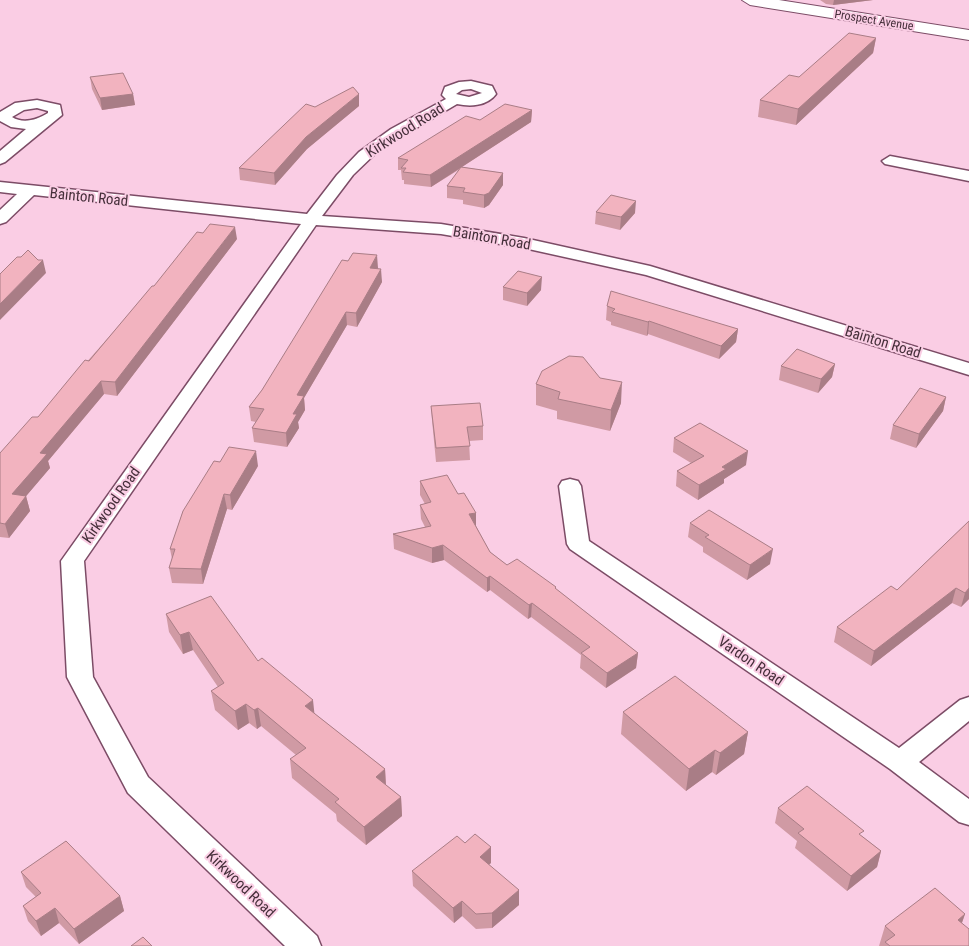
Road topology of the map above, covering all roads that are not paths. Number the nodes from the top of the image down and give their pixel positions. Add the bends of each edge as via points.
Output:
1 (750, 0) edge
2 (969, 35) edge
3 (456, 99) dead end
4 (44, 121) dead end
5 (0, 159) edge
6 (890, 161) dead end
7 (969, 176) edge
8 (0, 187) edge
9 (29, 191) junction
10 (0, 219) edge
11 (313, 220) junction
12 (969, 369) edge
13 (570, 486) dead end
14 (969, 707) edge
15 (900, 762) junction
16 (969, 814) edge
17 (306, 946) edge

1 - 2 main road, Prospect Avenue
3 - 11 street, Kirkwood Road via 364,154
4 - 5 street
6 - 7 street
8 - 9 street, Bainton Road
9 - 10 street
9 - 11 street, Bainton Road
11 - 12 street, Bainton Road via 441,230 524,243 650,271
11 - 17 street, Kirkwood Road via 72,560 80,677 138,786
13 - 15 street, Vardon Road via 578,544
14 - 15 street
15 - 16 street, Vardon Road

